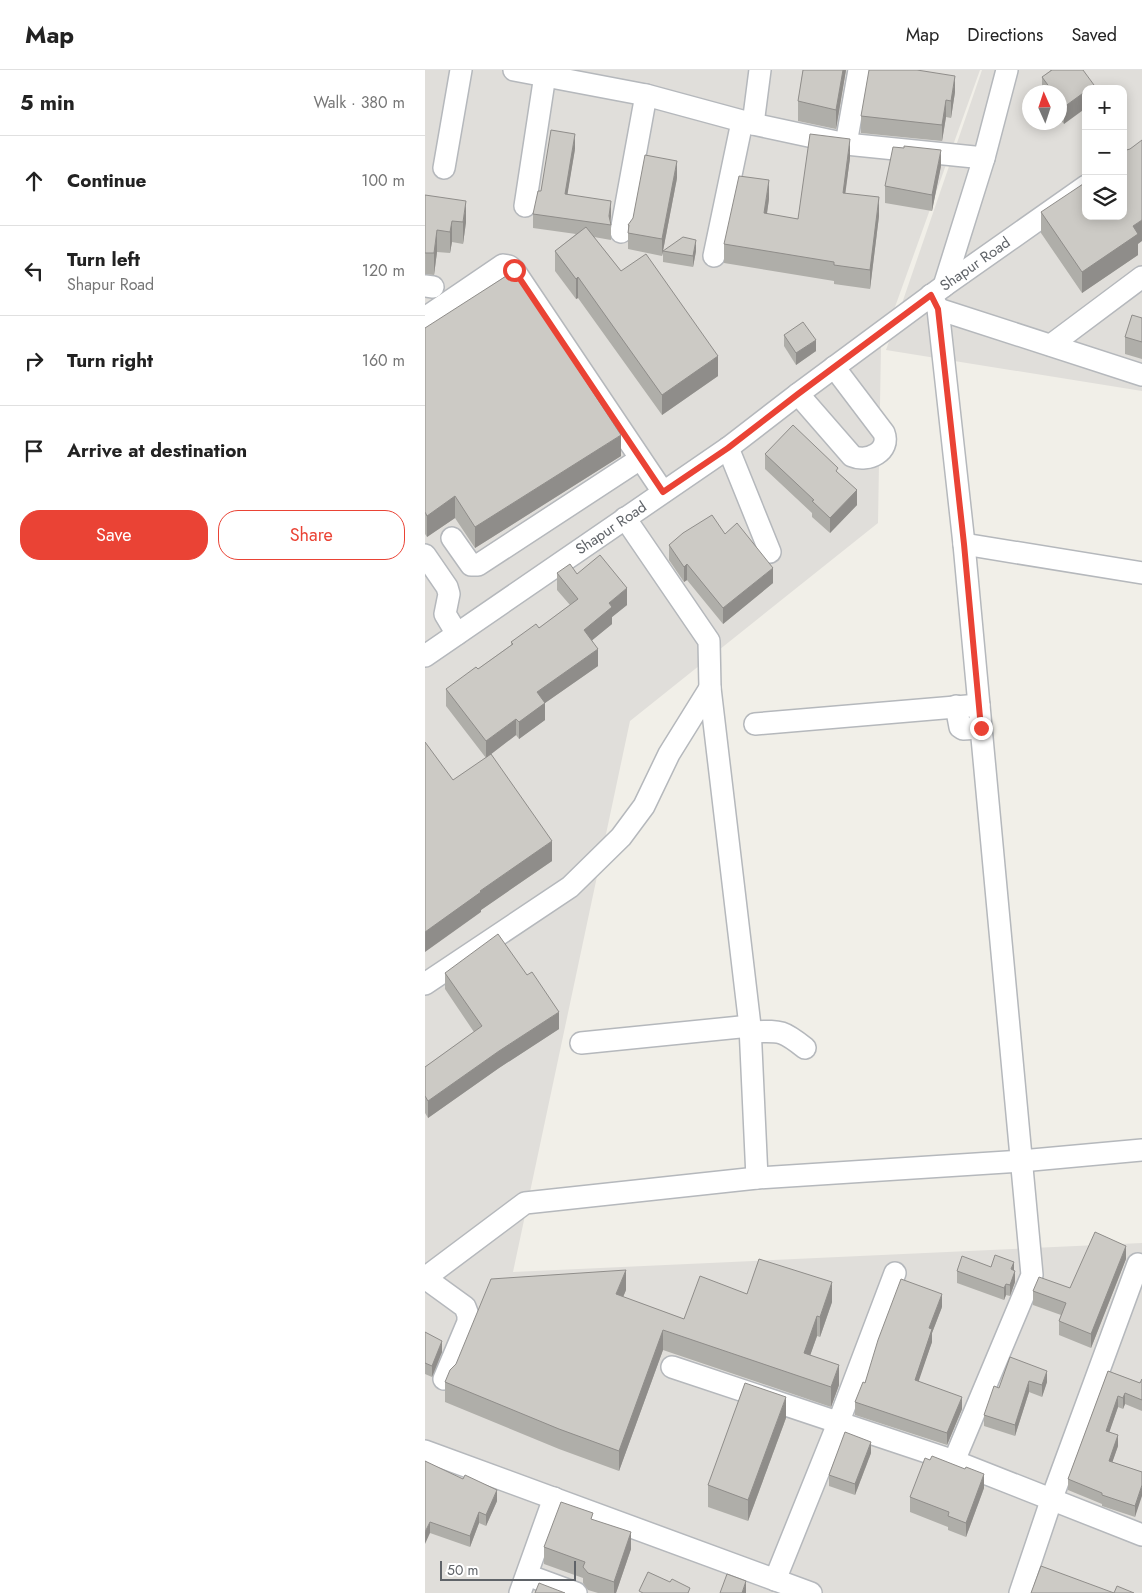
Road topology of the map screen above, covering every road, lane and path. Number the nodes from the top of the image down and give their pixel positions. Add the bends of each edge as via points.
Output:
1 (461, 70) edge
2 (515, 70) edge
3 (760, 70) edge
4 (859, 70) edge
5 (1007, 70) edge
6 (545, 75) junction
7 (571, 75) edge
8 (646, 95) junction
9 (747, 123) junction
10 (846, 144) junction
11 (984, 158) junction
12 (444, 168) dead end
13 (1082, 189) edge
14 (525, 206) dead end
15 (621, 232) dead end
16 (714, 256) dead end
17 (1142, 277) edge
18 (938, 297) junction
19 (425, 318) edge
20 (1051, 345) junction
21 (834, 367) junction
22 (1142, 375) edge
23 (798, 394) junction
24 (728, 448) junction
25 (640, 459) junction
26 (663, 492) junction
27 (625, 518) junction
28 (452, 538) dead end
29 (964, 544) junction
30 (770, 552) dead end
31 (425, 555) edge
32 (1142, 573) edge
33 (457, 634) junction
34 (425, 656) edge
35 (710, 688) junction
36 (979, 705) junction
37 (956, 706) junction
38 (755, 724) dead end
39 (981, 728) junction
40 (425, 984) edge
41 (750, 1029) junction
42 (581, 1043) dead end
43 (805, 1048) dead end
44 (1142, 1150) edge
45 (1021, 1161) junction
46 (757, 1178) junction
47 (1138, 1264) dead end
48 (895, 1273) dead end
49 (425, 1278) edge
50 (672, 1368) dead end
51 (444, 1379) edge
52 (839, 1421) junction
53 (425, 1451) edge
54 (954, 1461) junction
55 (555, 1498) junction
56 (1052, 1498) junction
57 (1142, 1535) edge
58 (775, 1580) junction
59 (523, 1584) edge
60 (577, 1593) edge
61 (811, 1593) edge
62 (1020, 1593) edge

1 - 12 street
2 - 6 street
3 - 9 street
4 - 10 street
5 - 11 street
6 - 7 street
6 - 14 street
7 - 8 street
8 - 9 street
8 - 15 street
9 - 10 street
9 - 16 street
10 - 11 street
11 - 18 street
13 - 18 street, Shapur Road
17 - 20 street
18 - 20 street
18 - 21 street, Shapur Road
18 - 29 street
19 - 25 street via 503,265 509,266
20 - 22 street
21 - 23 street, Shapur Road
21 - 23 street via 887,440 885,446 870,458 859,460 852,456
23 - 24 street, Shapur Road
24 - 26 street, Shapur Road
24 - 30 street
25 - 26 street
25 - 28 street via 478,565 471,565
26 - 27 street, Shapur Road
27 - 33 street, Shapur Road
27 - 35 street via 709,641
29 - 32 street
29 - 36 street
31 - 33 street via 447,588 445,614
33 - 34 street, Shapur Road
35 - 40 street via 669,754 645,806 621,837 569,887
35 - 41 street
36 - 37 street
36 - 39 street
37 - 38 street
37 - 39 street via 960,728
39 - 45 street
41 - 42 street
41 - 43 street via 777,1031
41 - 46 street
44 - 45 street
45 - 46 street
45 - 54 street via 1032,1275
46 - 49 street via 525,1203
47 - 56 street
48 - 52 street
49 - 51 street via 465,1307 468,1315
50 - 52 street
52 - 54 street
52 - 58 street
53 - 55 street
54 - 56 street
55 - 58 street
55 - 59 street
56 - 57 street
56 - 62 street
58 - 61 street
59 - 60 street

